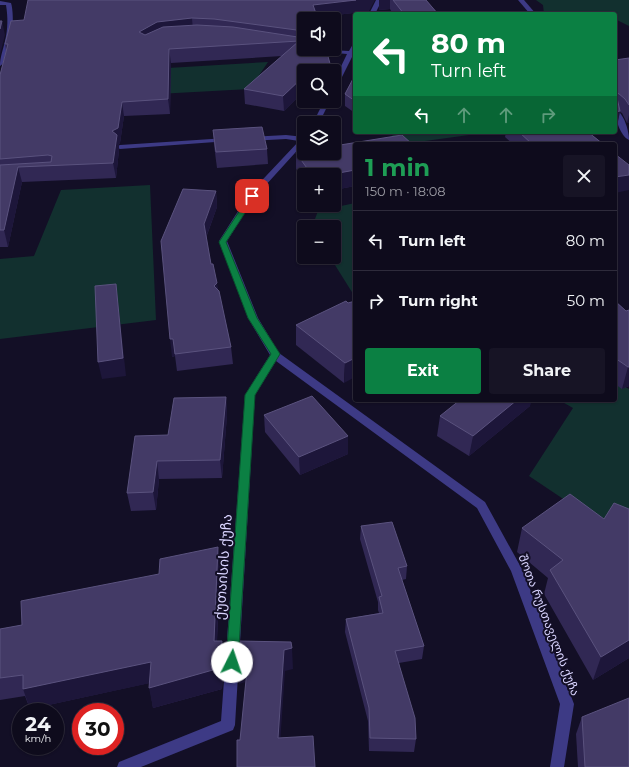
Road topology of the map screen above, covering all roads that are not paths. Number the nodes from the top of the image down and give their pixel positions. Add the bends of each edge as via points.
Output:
1 (379, 0) edge
2 (521, 0) edge
3 (0, 3) edge
4 (373, 12) edge
5 (531, 12) edge
6 (353, 49) edge
7 (341, 52) edge
8 (351, 53) junction
9 (0, 64) edge
10 (341, 73) edge
11 (617, 116) edge
12 (297, 138) edge
13 (629, 138) edge
14 (247, 139) edge
15 (239, 140) edge
16 (120, 147) dead end
17 (297, 147) edge
18 (275, 354) junction
19 (124, 767) edge
20 (557, 767) edge

1 - 4 street
2 - 5 street
3 - 9 street via 9,4 11,21 6,52
6 - 8 street
7 - 8 street
8 - 10 street
11 - 13 street
12 - 14 street
15 - 16 street
17 - 18 street, შოთა რუსთაველის ქუჩა via 252,196 222,242 253,318
18 - 19 street, ქუთაისის ქუჩა via 250,395 228,724
18 - 20 street, შოთა რუსთაველის ქუჩა via 481,505 517,571 567,704

